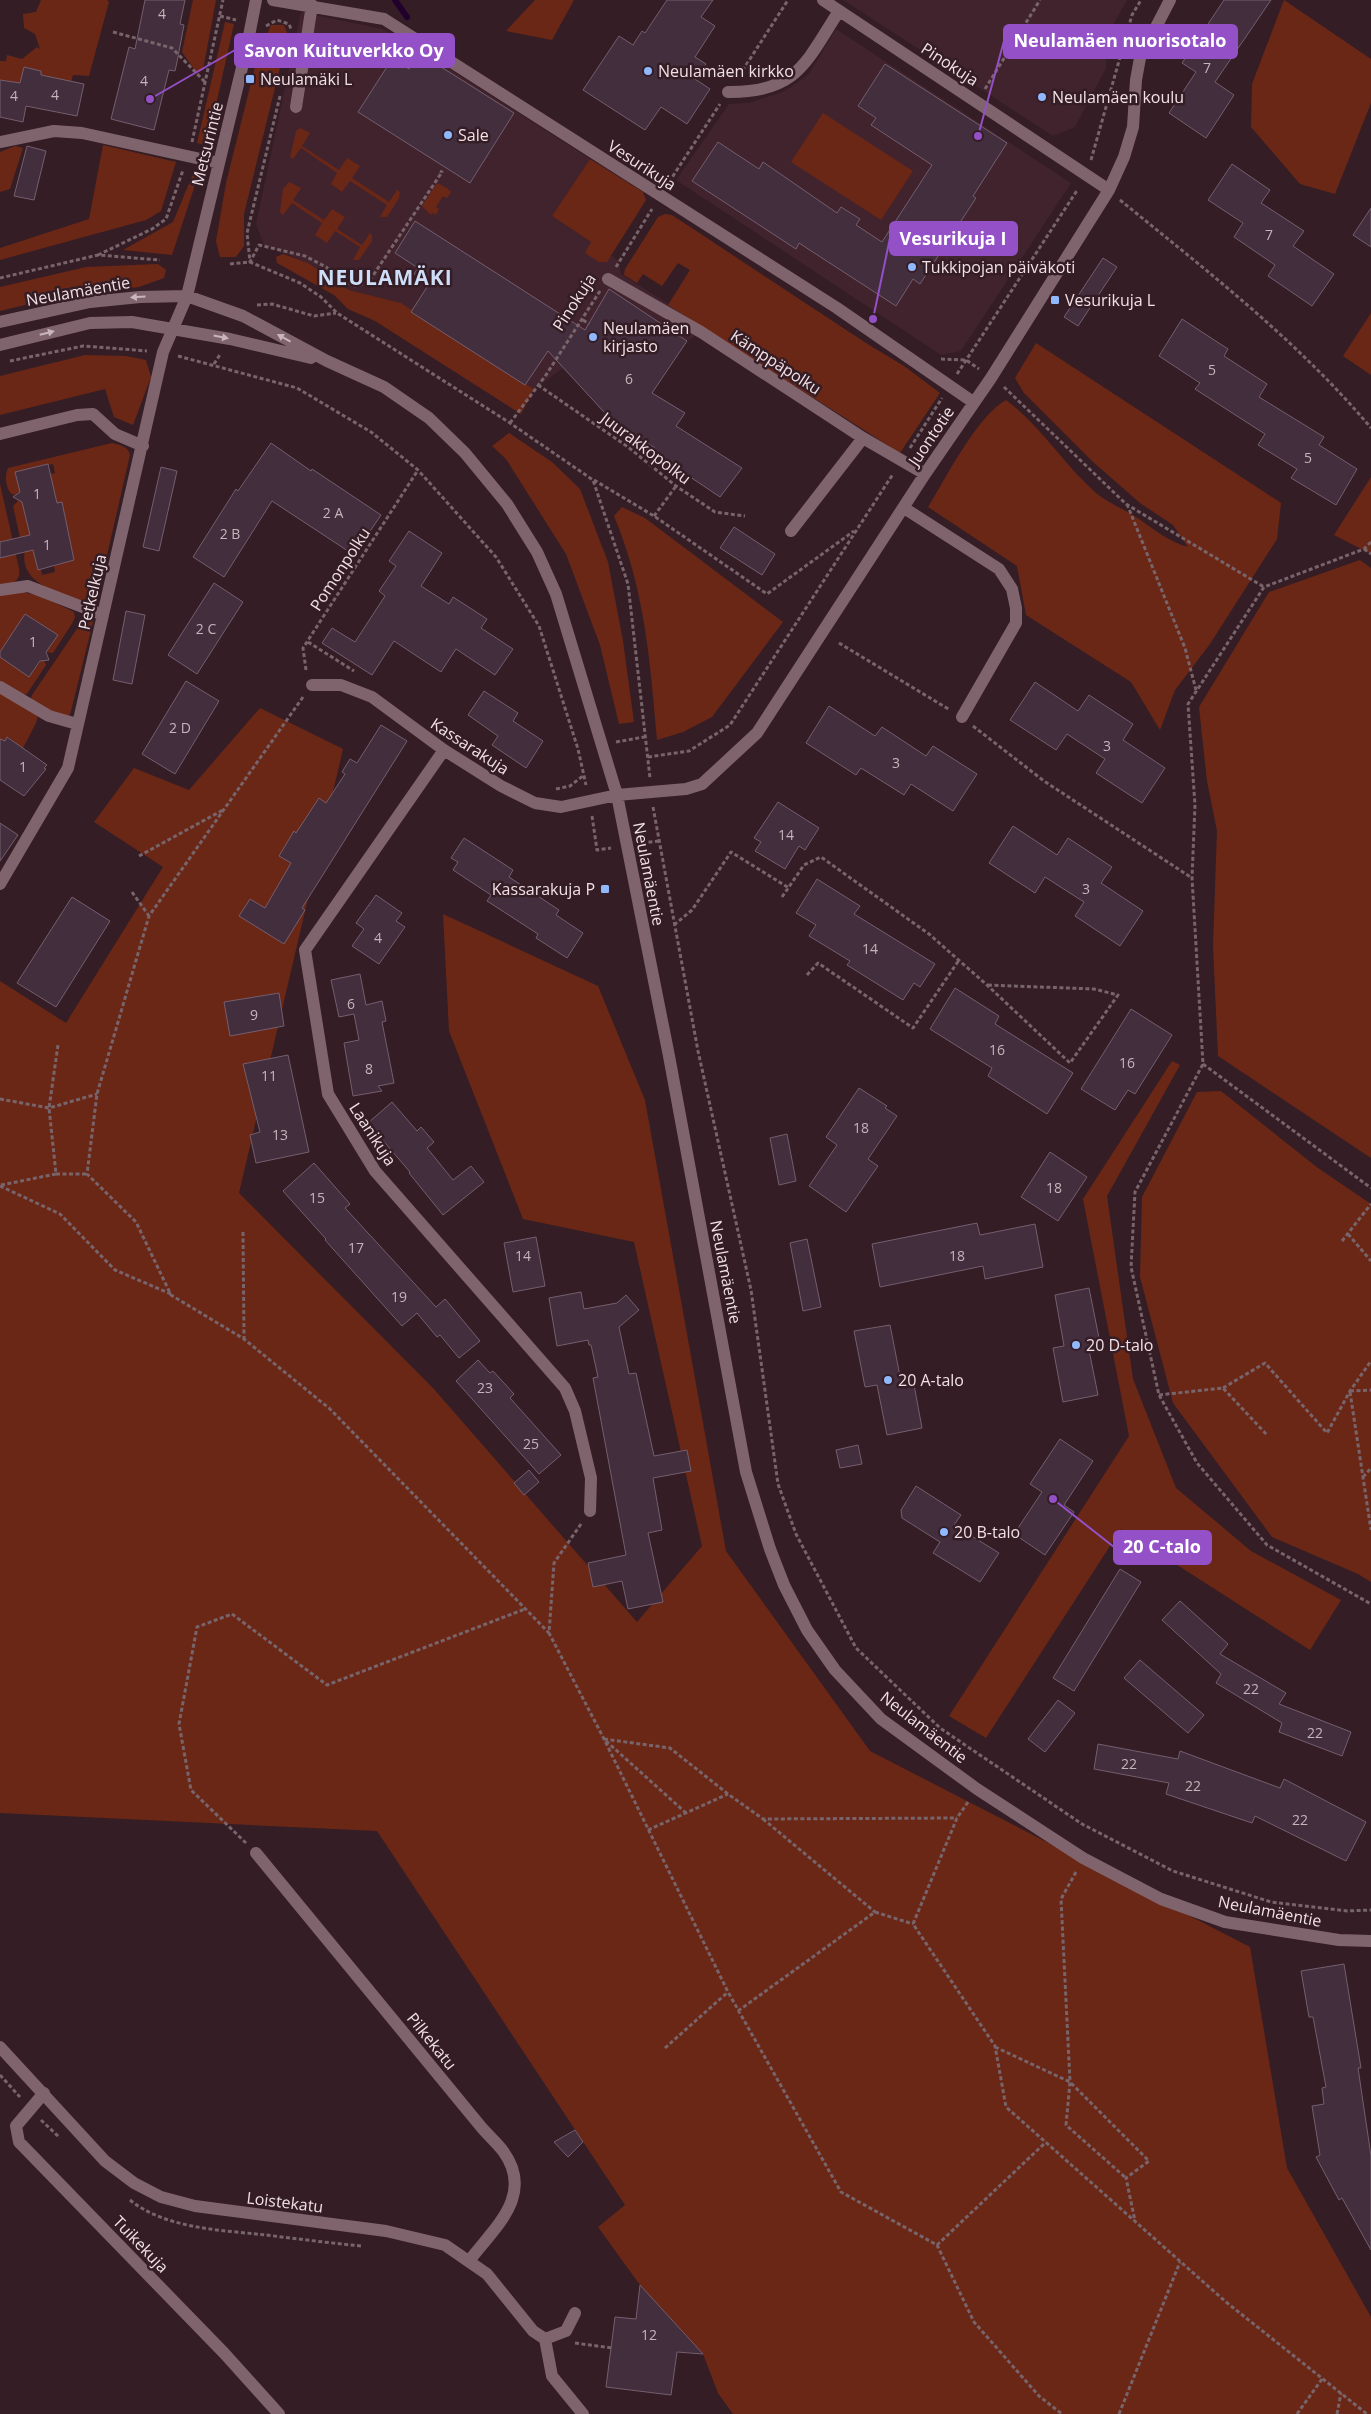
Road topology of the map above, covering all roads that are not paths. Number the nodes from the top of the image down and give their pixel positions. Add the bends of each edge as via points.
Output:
1 (256, 0) edge
2 (274, 0) edge
3 (823, 0) edge
4 (1170, 0) edge
5 (312, 5) junction
6 (839, 11) junction
7 (728, 92) dead end
8 (296, 107) dead end
9 (0, 142) edge
10 (219, 163) junction
11 (1109, 190) junction
12 (608, 279) road end
13 (187, 296) junction
14 (0, 322) edge
15 (173, 328) junction
16 (0, 344) edge
17 (326, 361) junction
18 (973, 402) junction
19 (0, 434) edge
20 (863, 438) junction
21 (143, 446) junction
22 (925, 474) junction
23 (904, 508) junction
24 (791, 531) dead end
25 (0, 590) edge
26 (103, 615) junction
27 (312, 685) road end
28 (0, 688) edge
29 (962, 717) road end
30 (76, 724) junction
31 (444, 750) junction
32 (618, 795) junction
33 (0, 884) edge
34 (590, 1511) road end
35 (256, 1852) road end
36 (1371, 1942) edge
37 (0, 2047) edge
38 (44, 2093) junction
39 (469, 2261) junction
40 (575, 2313) dead end
41 (545, 2339) junction
42 (279, 2414) edge
43 (583, 2414) edge

1 - 10 street, Metsurintie
2 - 5 street, Vesurikuja
3 - 6 street, Pinokuja
4 - 11 street, Juontotie via 1140,58 1133,127
5 - 8 street
5 - 18 street, Vesurikuja via 384,19 837,308
6 - 7 street via 803,67 788,80 747,92
6 - 11 street, Pinokuja
9 - 10 street via 54,131 82,133
10 - 13 street, Metsurintie
11 - 18 street, Juontotie
12 - 20 street, Kämppäpolku via 701,332
13 -> 14 street, Neulamäentie via 90,302
13 - 15 street, Petkelkuja
17 -> 13 street, Neulamäentie via 243,316
16 -> 15 street, Neulamäentie via 90,323 132,322
15 -> 17 street, Neulamäentie
15 - 21 street, Petkelkuja via 163,352
17 - 32 street, Neulamäentie via 384,387 429,418 465,453 508,504 537,552 556,594
18 - 22 street, Juontotie
19 - 21 street via 93,414 115,434
20 - 22 street, Kämppäpolku
20 - 24 street
21 - 26 street, Petkelkuja
22 - 23 street, Juontotie
23 - 29 street via 999,569 1012,589 1016,623
23 - 32 street, Juontotie via 757,733 702,784 669,792
25 - 26 street via 28,586
26 - 30 street, Petkelkuja
27 - 31 street, Kassarakuja via 342,685 372,697
28 - 30 street via 49,716
30 - 33 street, Petkelkuja via 68,768
31 - 32 street, Kassarakuja via 535,803 561,807
31 - 34 street, Laanikuja via 305,950 328,1094 376,1171 566,1388 575,1411 591,1478
32 - 36 street, Neulamäentie via 746,1472 770,1549 807,1630 835,1670 881,1719 978,1789 1083,1858 1161,1899 1225,1922
35 - 39 street, Pilkekatu via 504,2152 515,2175 516,2192 508,2209
37 - 38 street, Loistekatu
38 - 39 street, Loistekatu via 105,2161 134,2183 161,2197 195,2206 386,2231 446,2245
38 - 42 street, Tuikekuja via 16,2126 19,2142
39 - 41 street, Loistekatu via 487,2274 533,2331
40 - 41 street via 566,2331
41 - 43 street via 552,2376

